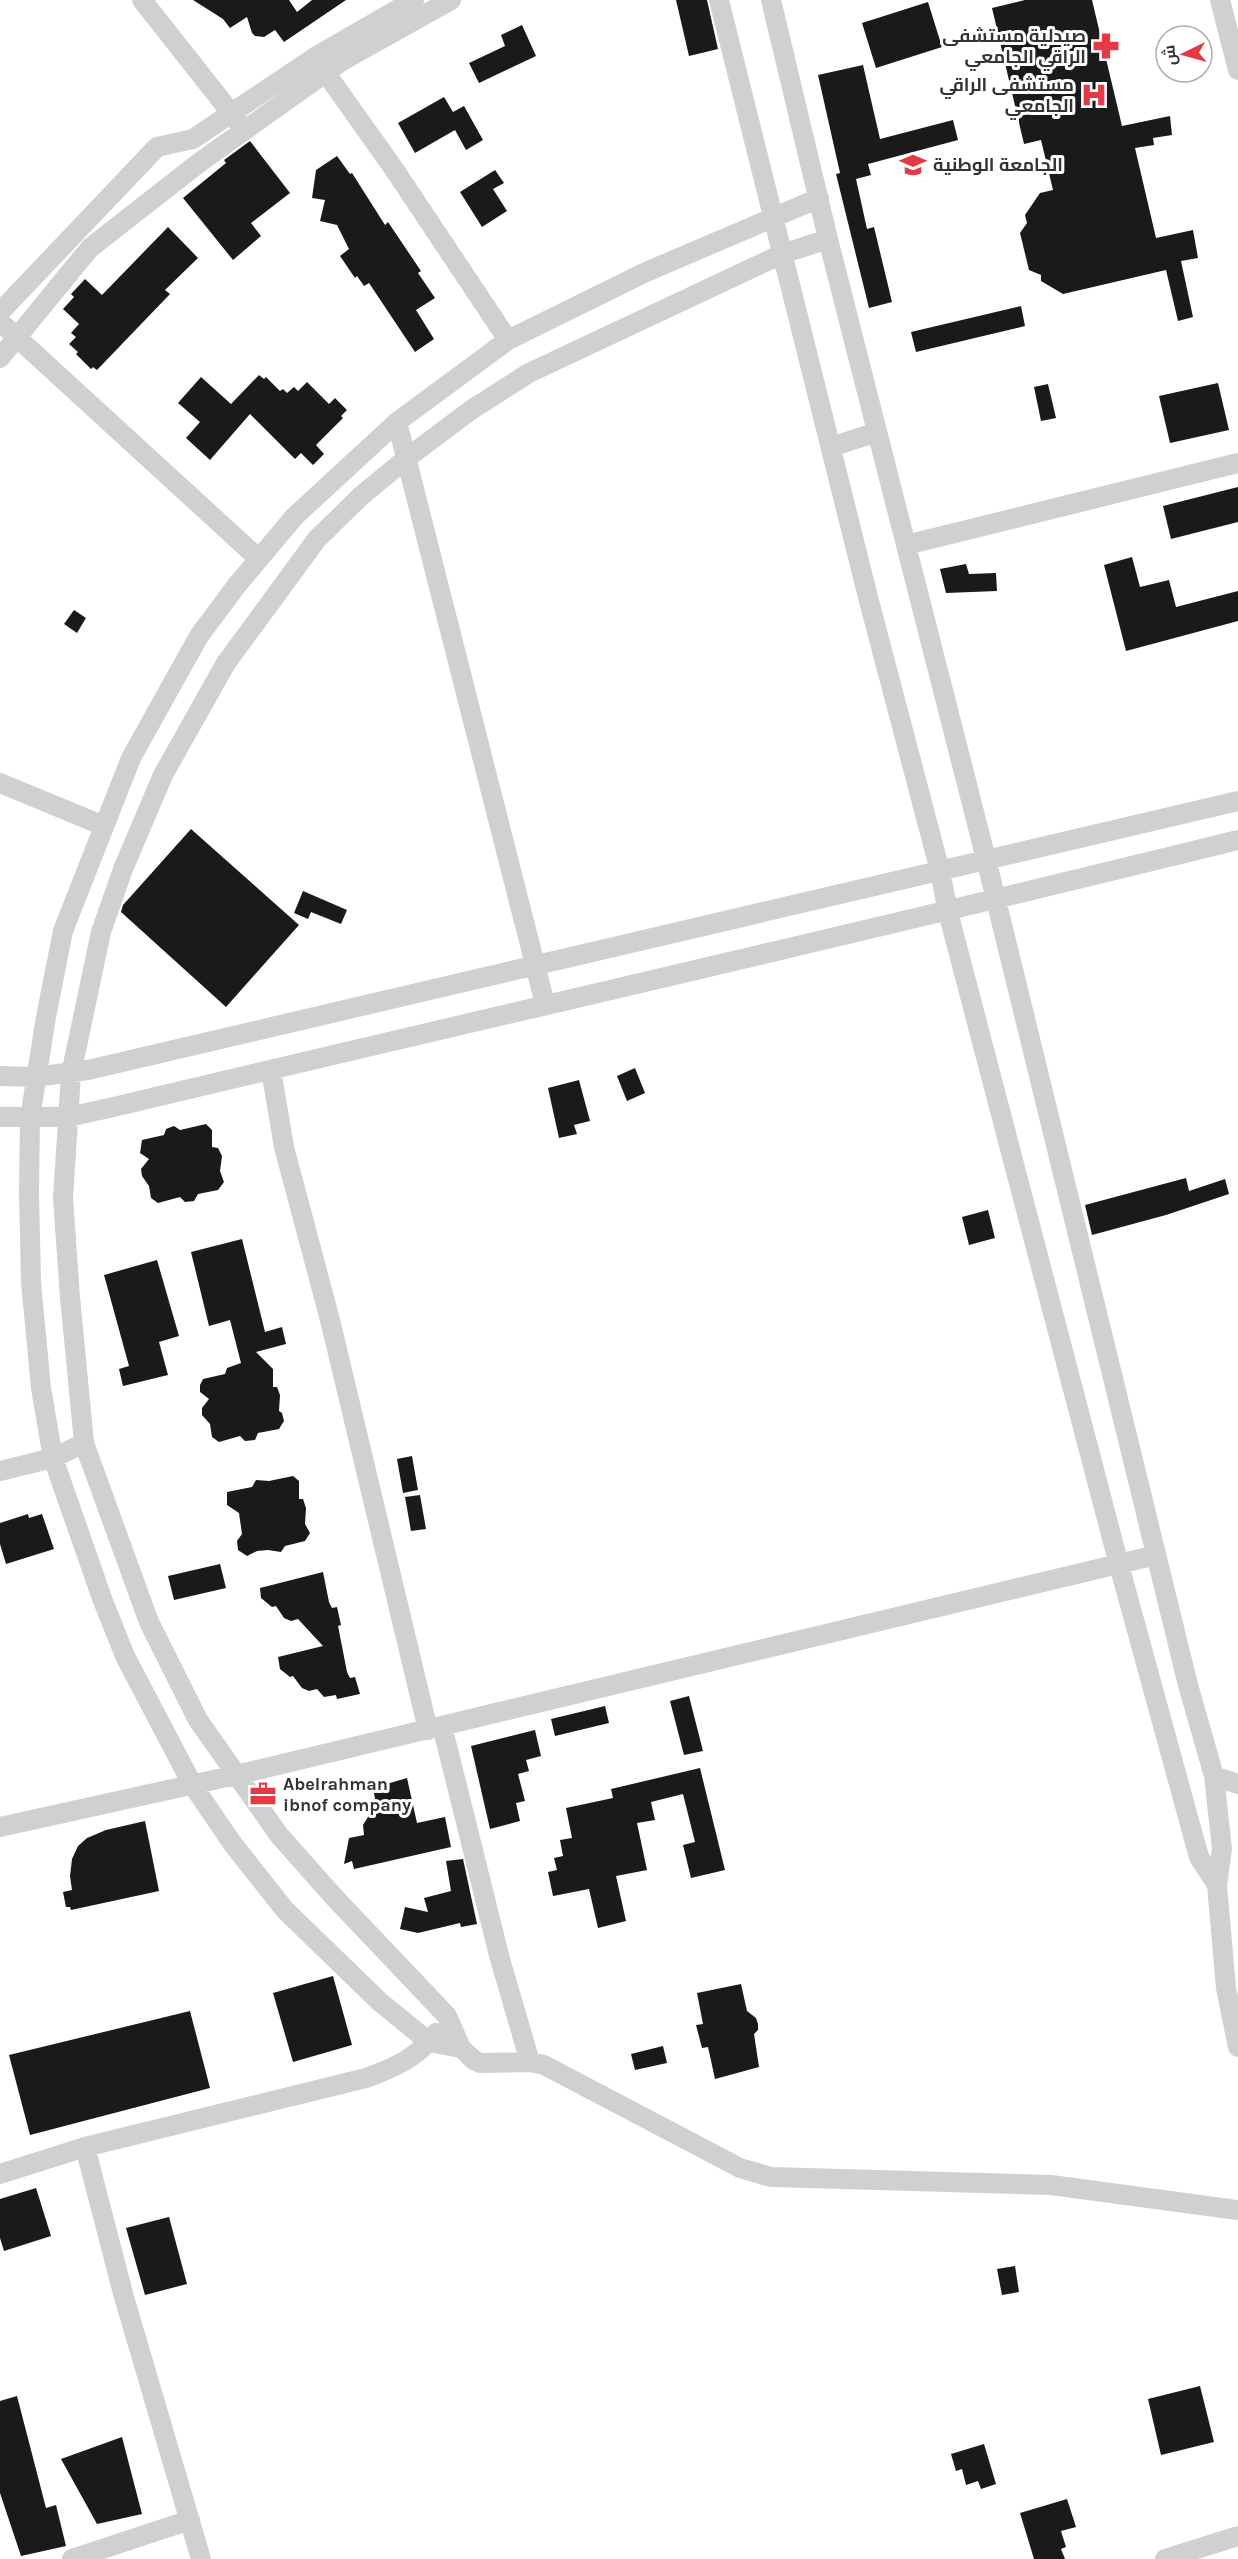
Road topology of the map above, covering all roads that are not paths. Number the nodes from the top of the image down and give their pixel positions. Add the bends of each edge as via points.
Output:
1 (142, 0) edge
2 (414, 0) edge
3 (451, 0) edge
4 (719, 0) edge
5 (771, 0) edge
6 (1220, 0) edge
7 (320, 65) junction
8 (1238, 70) edge
9 (232, 112) junction
10 (244, 130) junction
11 (819, 198) junction
12 (773, 216) junction
13 (828, 239) junction
14 (782, 254) junction
15 (0, 312) edge
16 (0, 322) edge
17 (15, 338) junction
18 (508, 340) junction
19 (0, 358) edge
20 (397, 422) junction
21 (877, 432) junction
22 (831, 447) junction
23 (407, 458) junction
24 (1238, 463) edge
25 (906, 545) junction
26 (259, 559) junction
27 (0, 783) edge
28 (1238, 801) edge
29 (104, 826) junction
30 (1238, 840) edge
31 (986, 859) junction
32 (940, 871) junction
33 (994, 901) junction
34 (948, 912) junction
35 (536, 964) junction
36 (544, 1004) junction
37 (271, 1070) junction
38 (70, 1074) junction
39 (0, 1076) edge
40 (35, 1077) junction
41 (0, 1117) edge
42 (68, 1117) junction
43 (30, 1118) junction
44 (84, 1443) junction
45 (53, 1458) junction
46 (0, 1471) edge
47 (1156, 1555) junction
48 (1119, 1565) junction
49 (435, 1728) junction
50 (236, 1775) junction
51 (1214, 1776) junction
52 (192, 1784) junction
53 (1238, 1784) edge
54 (0, 1827) edge
55 (1217, 1885) junction
56 (447, 2016) junction
57 (429, 2042) junction
58 (1238, 2047) edge
59 (461, 2048) junction
60 (530, 2062) junction
61 (86, 2147) junction
62 (0, 2175) edge
63 (1238, 2210) edge
64 (190, 2520) junction
65 (1238, 2536) edge
66 (72, 2559) edge
67 (201, 2559) edge
68 (1165, 2559) edge

1 - 9 street
2 - 7 street
3 - 7 street
4 - 12 street
5 - 11 street
6 - 8 street
7 - 9 street
7 - 10 street
7 - 18 street
9 - 10 street
9 - 15 street via 193,139 157,147
10 - 17 street via 90,248
11 - 12 street
11 - 13 street
12 - 14 street
12 - 18 street via 646,272
13 - 14 street
13 - 21 street
14 - 22 street
14 - 23 street via 529,373
16 - 17 street
17 - 19 street
17 - 26 street
18 - 20 street
20 - 23 street
20 - 26 street via 295,516
21 - 22 street
21 - 25 street
22 - 32 street
23 - 35 street
23 - 38 street via 317,539 226,663 163,775 123,868 101,932
24 - 25 street
25 - 31 street
26 - 29 street via 199,636 131,758
27 - 29 street
28 - 31 street
29 - 40 street via 63,931
30 - 33 street
31 - 32 street
31 - 33 street
32 - 34 street
32 - 35 street
33 - 34 street
33 - 47 street
34 - 36 street
34 - 48 street
35 - 36 street
35 - 38 street
36 - 37 street
37 - 42 street
37 - 49 street via 284,1147
38 - 40 street
38 - 42 street
39 - 40 street
40 - 43 street
41 - 43 street
42 - 43 street
42 - 44 street via 63,1198
43 - 45 street via 31,1282 41,1388
44 - 45 street
44 - 50 street via 149,1622 198,1720
45 - 46 street
45 - 52 street via 125,1656
47 - 48 street
47 - 51 street
48 - 49 street
48 - 55 street via 1199,1857
49 - 50 street
49 - 60 street
50 - 52 street
50 - 56 street via 279,1834 334,1897
51 - 53 street
51 - 55 street via 1222,1849
52 - 54 street
52 - 57 street via 285,1910
55 - 58 street via 1226,1988
56 - 57 street
56 - 59 street
57 - 59 street
57 - 61 street via 395,2068 366,2078
59 - 60 street via 480,2063
60 - 63 street via 557,2070 740,2168 771,2177 1051,2185
61 - 62 street
61 - 64 street via 124,2297
64 - 66 street
64 - 67 street
65 - 68 street

